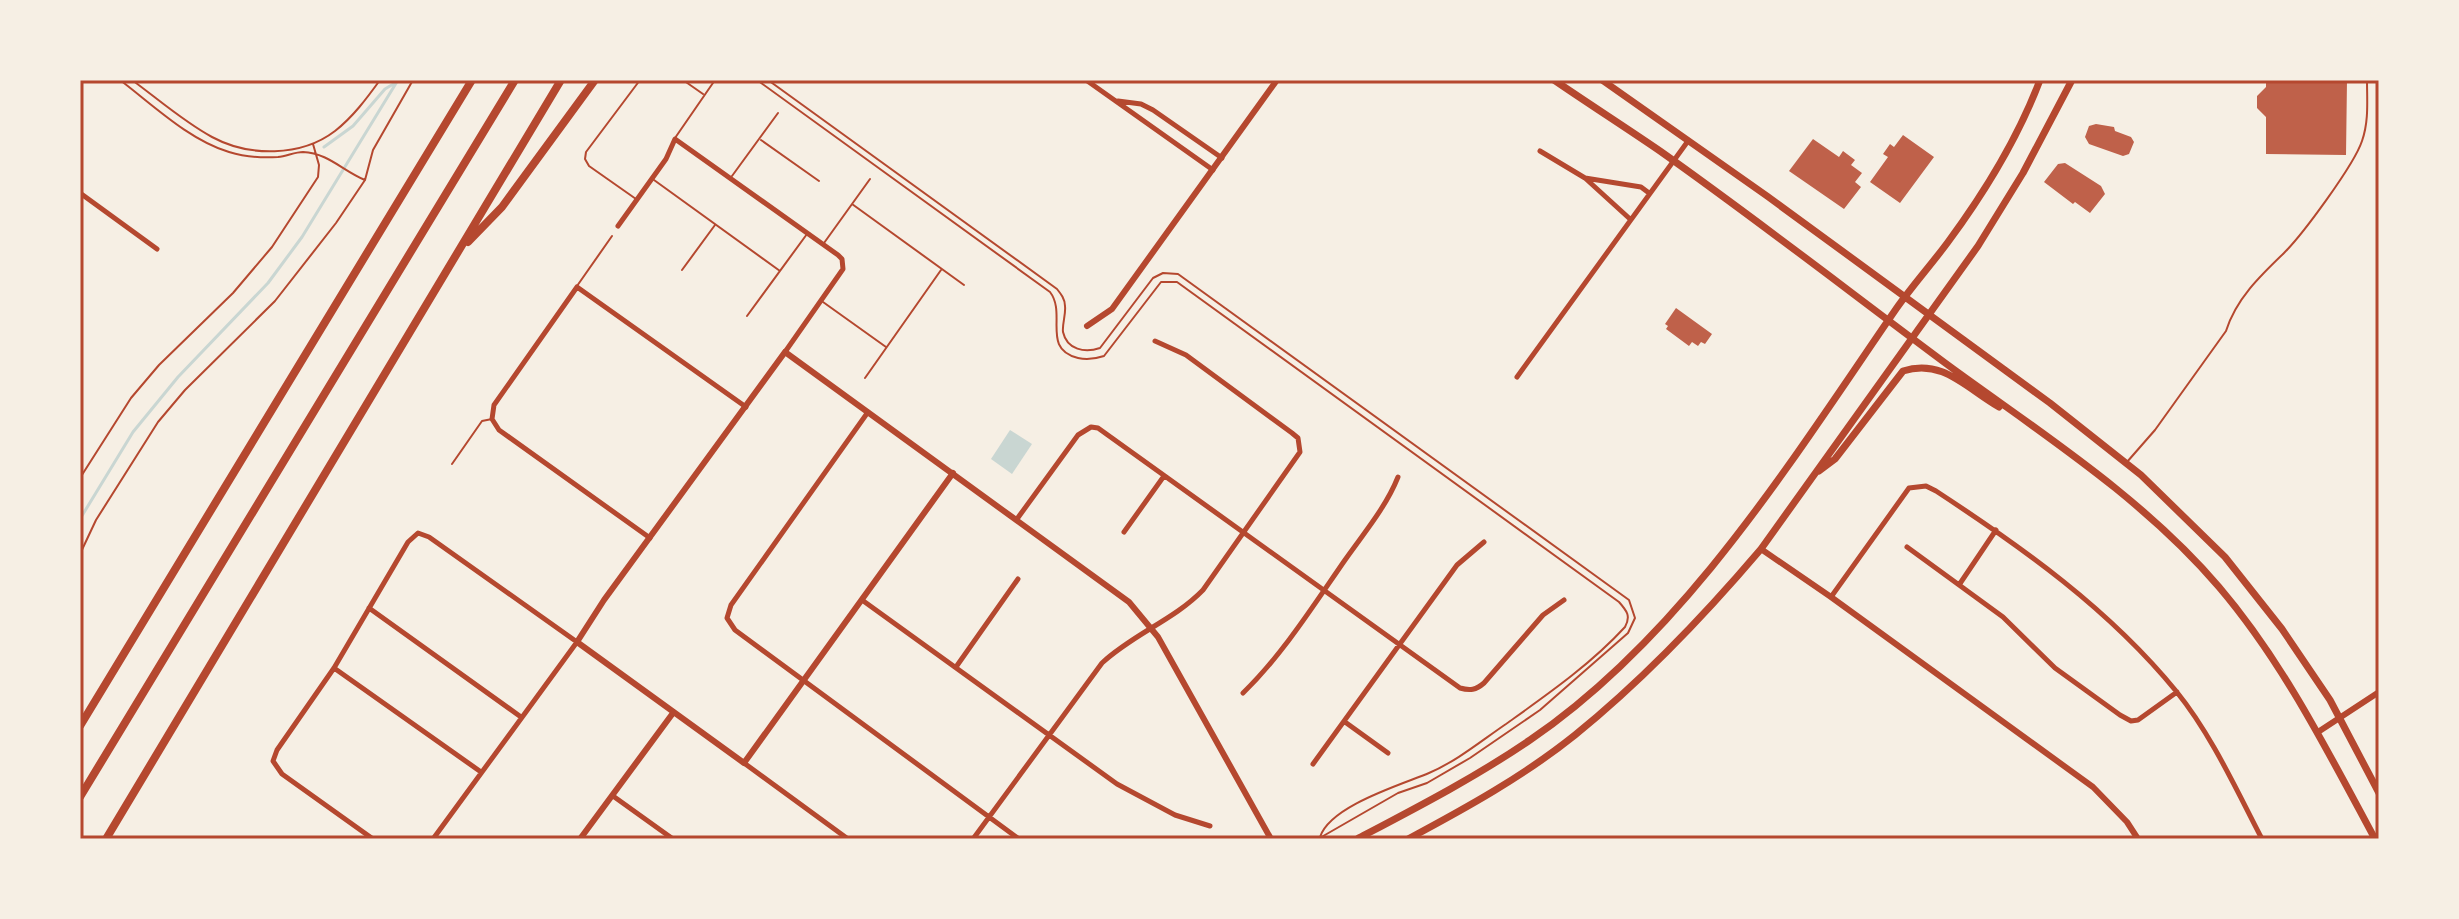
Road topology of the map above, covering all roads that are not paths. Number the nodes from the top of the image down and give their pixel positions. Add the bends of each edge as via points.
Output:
1 (472, 80) edge
2 (515, 80) edge
3 (561, 80) edge
4 (595, 80) edge
5 (640, 80) edge
6 (683, 80) edge
7 (715, 80) edge
8 (1086, 80) edge
9 (1277, 80) edge
10 (1554, 80) edge
11 (1602, 80) edge
12 (2040, 80) edge
13 (2072, 80) edge
14 (2367, 80) edge
15 (704, 95) junction
16 (1113, 100) junction
17 (778, 113) dead end
18 (759, 138) junction
19 (675, 139) junction
20 (1688, 141) junction
21 (1540, 151) dead end
22 (1222, 158) junction
23 (1673, 161) junction
24 (1213, 170) junction
25 (731, 177) junction
26 (1585, 178) junction
27 (652, 179) junction
28 (870, 179) dead end
29 (819, 181) dead end
30 (80, 193) edge
31 (1649, 193) junction
32 (637, 200) junction
33 (852, 204) junction
34 (1630, 219) junction
35 (716, 224) junction
36 (618, 226) dead end
37 (808, 233) junction
38 (612, 236) dead end
39 (824, 244) junction
40 (157, 249) dead end
41 (456, 254) junction
42 (682, 270) dead end
43 (942, 270) junction
44 (780, 271) junction
45 (964, 285) dead end
46 (577, 287) junction
47 (1904, 297) junction
48 (822, 301) junction
49 (1929, 314) junction
50 (747, 316) dead end
51 (1889, 319) junction
52 (1087, 326) dead end
53 (1912, 337) junction
54 (1155, 341) dead end
55 (886, 347) junction
56 (785, 352) junction
57 (1517, 377) dead end
58 (865, 378) dead end
59 (746, 407) junction
60 (868, 412) junction
61 (492, 419) junction
62 (2037, 430) junction
63 (2126, 462) junction
64 (452, 464) dead end
65 (953, 473) junction
66 (1813, 474) junction
67 (1164, 476) junction
68 (1398, 477) dead end
69 (1017, 519) junction
70 (1996, 530) junction
71 (1124, 532) dead end
72 (1245, 532) junction
73 (651, 539) junction
74 (1484, 542) dead end
75 (1907, 547) dead end
76 (1761, 549) junction
77 (1018, 579) dead end
78 (1959, 585) junction
79 (1324, 592) junction
80 (1831, 597) junction
81 (862, 600) junction
82 (1564, 600) dead end
83 (369, 608) junction
84 (1151, 628) junction
85 (577, 642) junction
86 (1399, 645) junction
87 (956, 667) junction
88 (334, 668) junction
89 (804, 680) junction
90 (2177, 692) junction
91 (2379, 692) edge
92 (1243, 693) dead end
93 (673, 713) junction
94 (521, 717) junction
95 (2339, 717) junction
96 (1345, 722) junction
97 (80, 726) edge
98 (2318, 732) junction
99 (1048, 734) junction
100 (1388, 753) dead end
101 (744, 763) junction
102 (1313, 764) dead end
103 (481, 772) junction
104 (2379, 793) edge
105 (613, 796) junction
106 (80, 797) edge
107 (988, 817) junction
108 (1210, 826) dead end
109 (840, 837) edge
110 (108, 839) edge
111 (373, 839) edge
112 (433, 839) edge
113 (580, 839) edge
114 (673, 839) edge
115 (848, 839) edge
116 (973, 839) edge
117 (1019, 839) edge
118 (1271, 839) edge
119 (1357, 839) edge
120 (1408, 839) edge
121 (2138, 839) edge
122 (2262, 839) edge
123 (2375, 839) edge

1 - 97 highway
2 - 106 highway
3 - 41 highway
4 - 41 highway via 502,207
5 - 32 lane via 585,159
6 - 15 lane
7 - 15 lane
8 - 16 street
9 - 22 street
10 - 23 main road
11 - 20 main road
12 - 47 main road via 1982,194
13 - 49 main road via 2023,173
14 - 63 lane via 2365,131 2346,172 2287,250 2259,276 2218,344
15 - 19 lane
16 - 22 street via 1153,110
16 - 24 street
17 - 18 lane
18 - 25 lane
18 - 29 lane
19 - 25 street
19 - 27 street
20 - 23 street
20 - 47 main road
21 - 26 street
22 - 24 street
23 - 31 street
23 - 51 main road
24 - 52 street via 1112,309
25 - 37 street
26 - 31 street via 1641,187
26 - 34 street
27 - 32 street
27 - 35 lane
28 - 33 lane
30 - 40 street
31 - 34 street
32 - 36 street
33 - 39 lane
33 - 43 lane
34 - 57 street
35 - 42 lane
35 - 44 lane
37 - 39 street
37 - 44 lane
38 - 46 lane
39 - 48 street via 838,255 843,269
41 - 110 highway
43 - 45 lane
43 - 55 lane
44 - 50 lane
46 - 59 street
46 - 61 street via 494,405
47 - 49 main road
47 - 51 main road
48 - 55 lane
48 - 56 street
49 - 53 main road
49 - 63 main road
51 - 53 main road
51 - 119 main road via 1738,533 1631,655 1531,739
53 - 62 main road
53 - 66 main road
54 - 72 street via 1186,355 1298,438 1296,460
55 - 58 lane
56 - 59 street
56 - 60 street
59 - 73 street
60 - 65 street
60 - 89 street via 731,605 727,618 735,630
61 - 64 lane via 482,421
61 - 73 street via 499,430
62 - 66 main road via 1938,368 1917,366 1903,371 1835,459
62 - 98 main road via 2156,523 2218,586 2259,638
63 - 95 main road via 2225,557 2282,629
65 - 69 street
65 - 81 street
66 - 76 main road
67 - 69 street via 1091,427 1078,435
67 - 71 street
67 - 72 street
68 - 79 street via 1391,496
69 - 84 street via 1129,602
70 - 78 street
70 - 80 street via 1926,486 1909,488
70 - 90 street via 2123,634
72 - 79 street
72 - 84 street via 1203,590
73 - 85 street
74 - 86 street via 1457,565
75 - 78 street
76 - 80 street
76 - 120 main road via 1670,650 1573,736 1511,780
77 - 87 street
78 - 90 street via 2003,617 2084,691 2128,719 2146,716
79 - 86 street
79 - 92 street via 1268,669
80 - 121 street via 2093,787
81 - 87 street
81 - 89 street
82 - 86 street via 1543,615 1473,690 1460,688
83 - 85 street via 418,533
83 - 88 street
83 - 94 street
84 - 99 street via 1102,663
84 - 118 street
85 - 93 street
85 - 94 street
86 - 96 street
87 - 99 street
88 - 103 street
88 - 111 street via 273,761 282,774
89 - 101 street
89 - 107 street
90 - 122 street
91 - 95 street
93 - 101 street
93 - 105 street
94 - 103 street
95 - 98 street
95 - 104 main road
96 - 100 street
96 - 102 street
98 - 123 main road
99 - 107 street
99 - 108 street via 1117,784 1175,815
101 - 109 street
103 - 112 street
105 - 113 street
105 - 114 street
107 - 116 street
107 - 117 street
109 - 115 street

